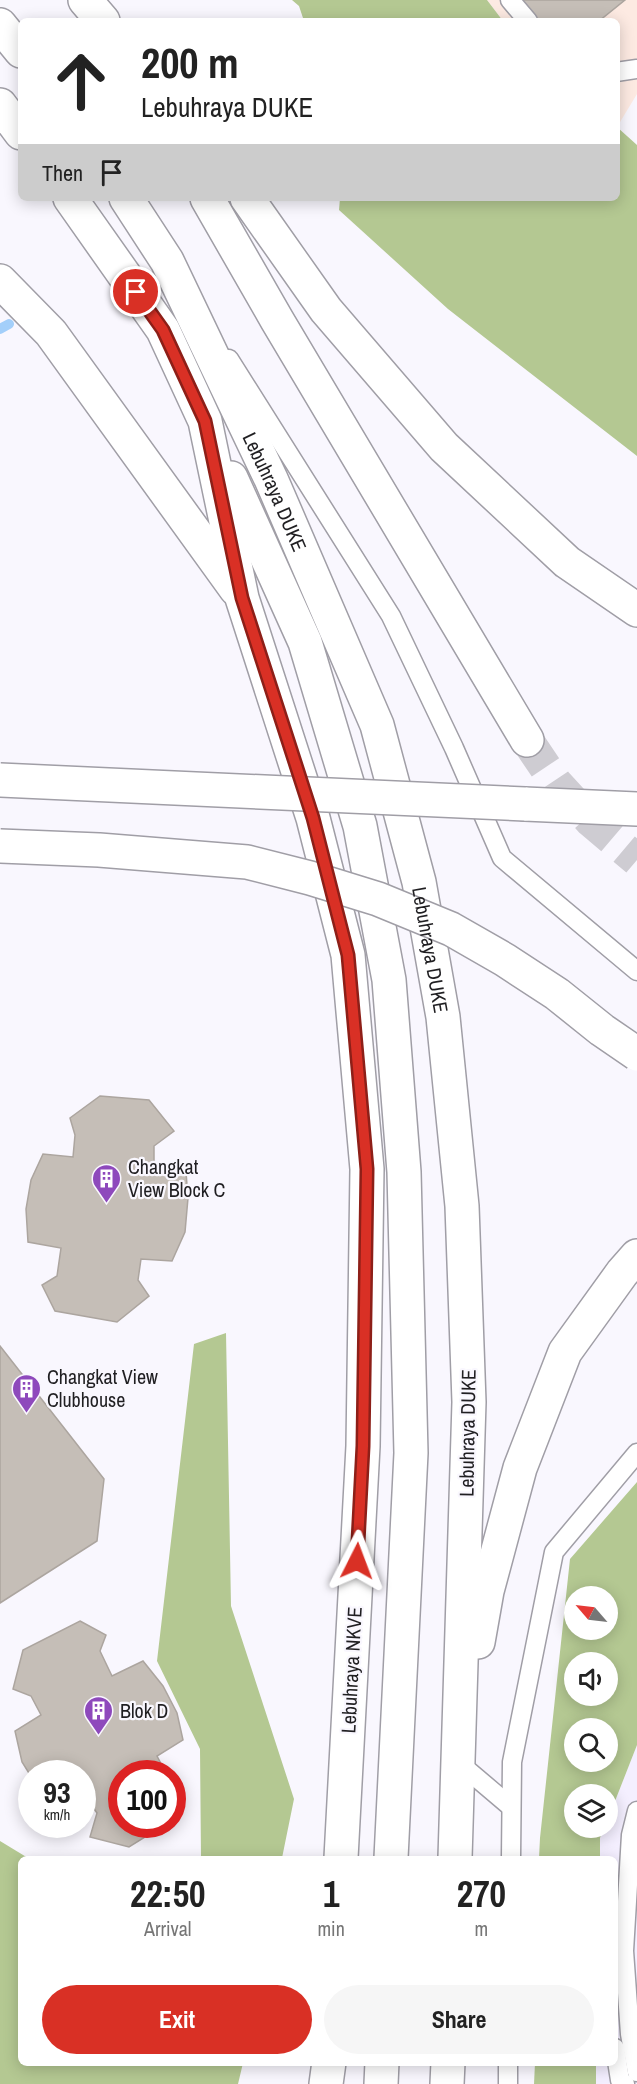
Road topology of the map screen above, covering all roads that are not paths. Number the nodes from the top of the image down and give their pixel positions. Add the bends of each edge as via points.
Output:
1 (85, 0) edge
2 (510, 0) edge
3 (100, 18) edge
4 (525, 18) edge
5 (0, 25) edge
6 (18, 47) edge
7 (637, 69) edge
8 (620, 71) edge
9 (0, 105) edge
10 (18, 129) edge
11 (71, 201) edge
12 (128, 201) edge
13 (209, 201) edge
14 (249, 201) edge
15 (167, 261) junction
16 (0, 281) edge
17 (205, 421) junction
18 (242, 598) junction
19 (637, 610) edge
20 (527, 740) tunnel mouth
21 (0, 780) edge
22 (637, 810) edge
23 (0, 846) edge
24 (637, 971) edge
25 (637, 1054) edge
26 (637, 1256) edge
27 (637, 1453) edge
28 (458, 1762) junction
29 (511, 1807) junction
30 (637, 1811) edge
31 (341, 1856) edge
32 (391, 1856) edge
33 (454, 1856) edge
34 (511, 1856) edge
35 (317, 2066) edge
36 (328, 2066) edge
37 (382, 2066) edge
38 (448, 2066) edge
39 (508, 2066) edge
40 (618, 2066) edge
41 (637, 2072) edge
42 (309, 2084) edge
43 (326, 2084) edge
44 (381, 2084) edge
45 (447, 2084) edge
46 (508, 2084) edge
47 (625, 2084) edge

1 - 3 highway
2 - 4 lane
5 - 6 highway
7 - 8 lane
9 - 10 highway
11 - 17 highway, Lebuhraya DUKE via 163,330
12 - 15 highway, Lebuhraya DUKE
13 - 20 highway
14 - 19 highway via 326,310 444,447 567,562
15 - 24 lane via 391,616 502,858
15 - 28 highway, Lebuhraya DUKE via 271,479 376,725 419,882 443,1017 462,1206 469,1402
16 - 18 highway via 51,333
17 - 18 highway, Lebuhraya DUKE
17 - 32 highway, Lebuhraya DUKE via 305,642 360,826 389,980 404,1172 411,1453
18 - 31 highway, Lebuhraya NKVE via 313,818 348,955 367,1169 363,1446
21 - 22 highway, bridge
23 - 25 highway, bridge via 247,862 378,899 451,929 505,960
26 - 28 highway via 565,1352 520,1468 487,1591
27 - 29 lane via 554,1552 512,1762
28 - 29 lane
28 - 33 highway
29 - 34 lane
30 - 41 lane via 631,1835 624,1951
35 - 42 lane
36 - 43 highway
37 - 44 highway
38 - 45 highway
39 - 46 lane
40 - 47 lane via 620,2080

